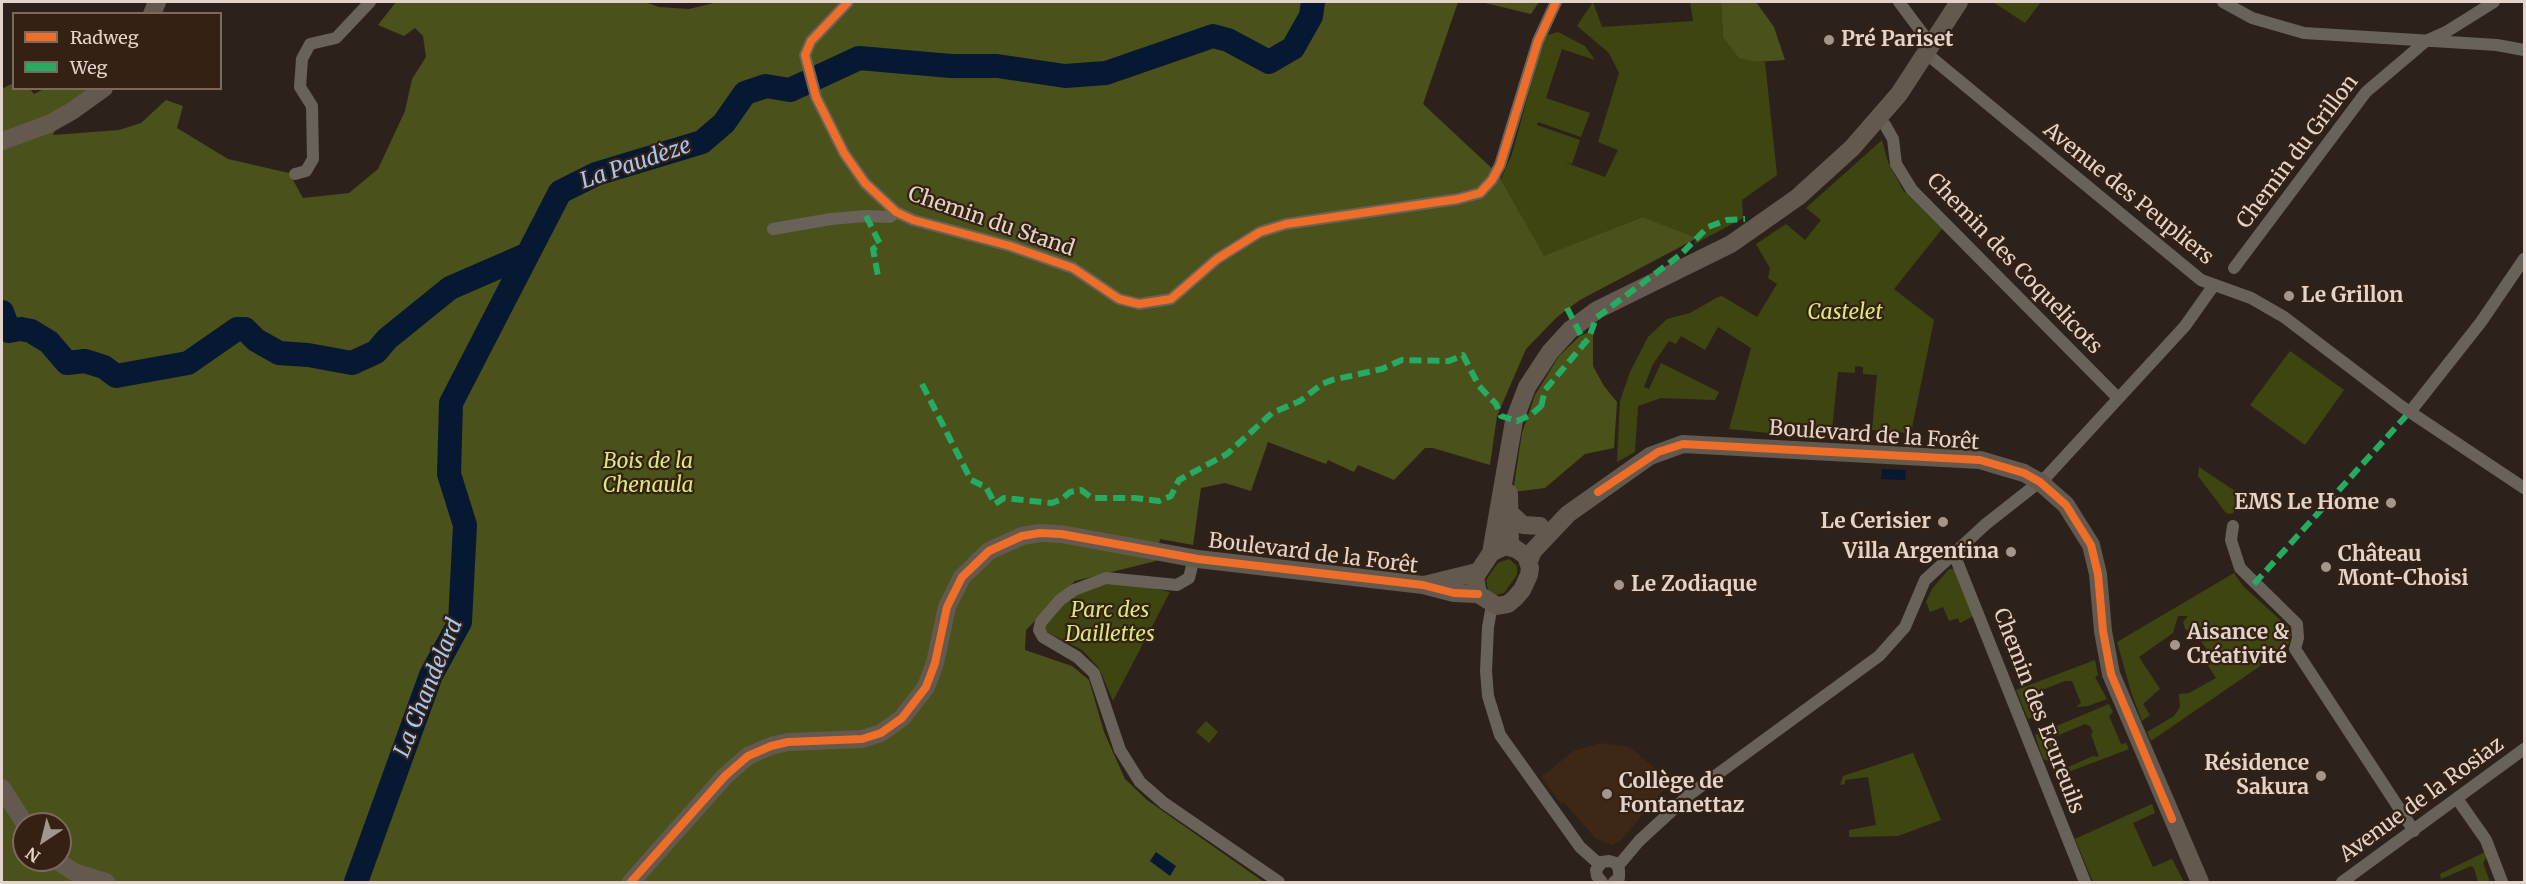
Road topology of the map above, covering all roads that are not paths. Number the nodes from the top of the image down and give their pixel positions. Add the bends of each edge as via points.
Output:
1 (370, 2) edge
2 (848, 2) edge
3 (1556, 2) edge
4 (1899, 2) edge
5 (1959, 2) edge
6 (2494, 2) edge
7 (2232, 4) edge
8 (2426, 41) junction
9 (1930, 50) junction
10 (2524, 50) edge
11 (101, 90) edge
12 (1878, 119) junction
13 (2, 141) edge
14 (295, 174) dead end
15 (896, 212) junction
16 (773, 230) dead end
17 (2524, 260) edge
18 (2234, 268) dead end
19 (2214, 285) junction
20 (2118, 398) junction
21 (2410, 412) junction
22 (1506, 467) junction
23 (2040, 482) junction
24 (2524, 489) edge
25 (1509, 512) junction
26 (1568, 514) junction
27 (1540, 526) junction
28 (2233, 526) dead end
29 (1518, 552) junction
30 (1491, 553) junction
31 (1954, 554) junction
32 (1194, 558) junction
33 (1477, 573) junction
34 (1423, 585) junction
35 (1485, 600) junction
36 (2524, 749) edge
37 (2, 788) edge
38 (2458, 800) junction
39 (17, 812) edge
40 (2414, 831) junction
41 (1599, 864) junction
42 (1618, 866) junction
43 (72, 871) edge
44 (106, 882) edge
45 (631, 882) edge
46 (1279, 882) edge
47 (1602, 882) edge
48 (1614, 882) edge
49 (2085, 882) edge
50 (2200, 882) edge
51 (2342, 882) edge
52 (2502, 882) edge

1 - 14 street via 336,38 310,44 302,59 300,87 312,106 314,159 306,171
2 - 15 street, Chemin du Stand via 810,40 806,65 816,97 844,153 865,183
3 - 15 street, Chemin du Stand via 1538,41 1500,165 1480,193 1286,224 1260,232 1217,259 1171,299 1139,304 1119,299 1073,268
4 - 9 street
5 - 9 street
6 - 8 street, Chemin du Grillon
7 - 8 street via 2252,18 2304,33
8 - 10 street
8 - 18 street, Chemin du Grillon via 2366,92
9 - 12 street
9 - 19 street, Avenue des Peupliers via 2184,266
11 - 13 street via 49,124
12 - 20 street, Chemin des Coquelicots via 1893,140 1896,164 1912,190
12 - 22 street via 1798,197 1761,225 1615,300 1570,330 1527,387 1514,421
15 - 16 street via 890,217 831,219
17 - 21 street
19 - 20 street via 2185,326
19 - 21 street, Avenue des Peupliers via 2251,298 2284,317
20 - 23 street
21 - 24 street, Avenue des Peupliers
22 - 25 street
22 - 30 street
23 - 26 street, Boulevard de la Forêt via 2008,467 1980,460 1683,444 1650,456
23 - 31 street
23 - 50 street, Boulevard de la Forêt via 2066,506 2091,545 2111,674
25 - 27 street via 1523,525
25 - 29 street
26 - 27 street, Boulevard de la Forêt
26 - 29 street, Boulevard de la Forêt via 1533,551
27 - 29 street, Boulevard de la Forêt
28 - 40 street via 2231,540 2240,568 2297,624 2295,649
29 - 30 street via 1498,548
29 - 35 street via 1529,575 1522,590 1508,604
30 - 33 street
31 - 42 street via 1924,580 1905,627 1871,663 1689,795
31 - 49 street, Chemin des Ecureuils
32 - 34 street, Boulevard de la Forêt
32 - 45 street, Boulevard de la Forêt via 1040,533 996,546 972,564 955,587 926,687 909,712 893,726 862,739 788,742 771,746 737,765
32 - 46 street via 1189,578 1177,585 1106,578 1074,591 1060,600 1039,630 1043,637 1077,657 1094,673 1120,750 1140,782 1164,803
33 - 34 street, Boulevard de la Forêt
33 - 35 street via 1474,582
34 - 35 street, Boulevard de la Forêt
35 - 41 street via 1486,671 1490,705 1500,735 1580,847
36 - 38 street, Avenue de la Rosiaz
37 - 39 street
38 - 40 street, Avenue de la Rosiaz
38 - 52 street via 2486,840
40 - 51 street, Avenue de la Rosiaz
41 - 42 street via 1609,861
41 - 47 street via 1596,873
42 - 48 street via 1620,874
43 - 44 street

